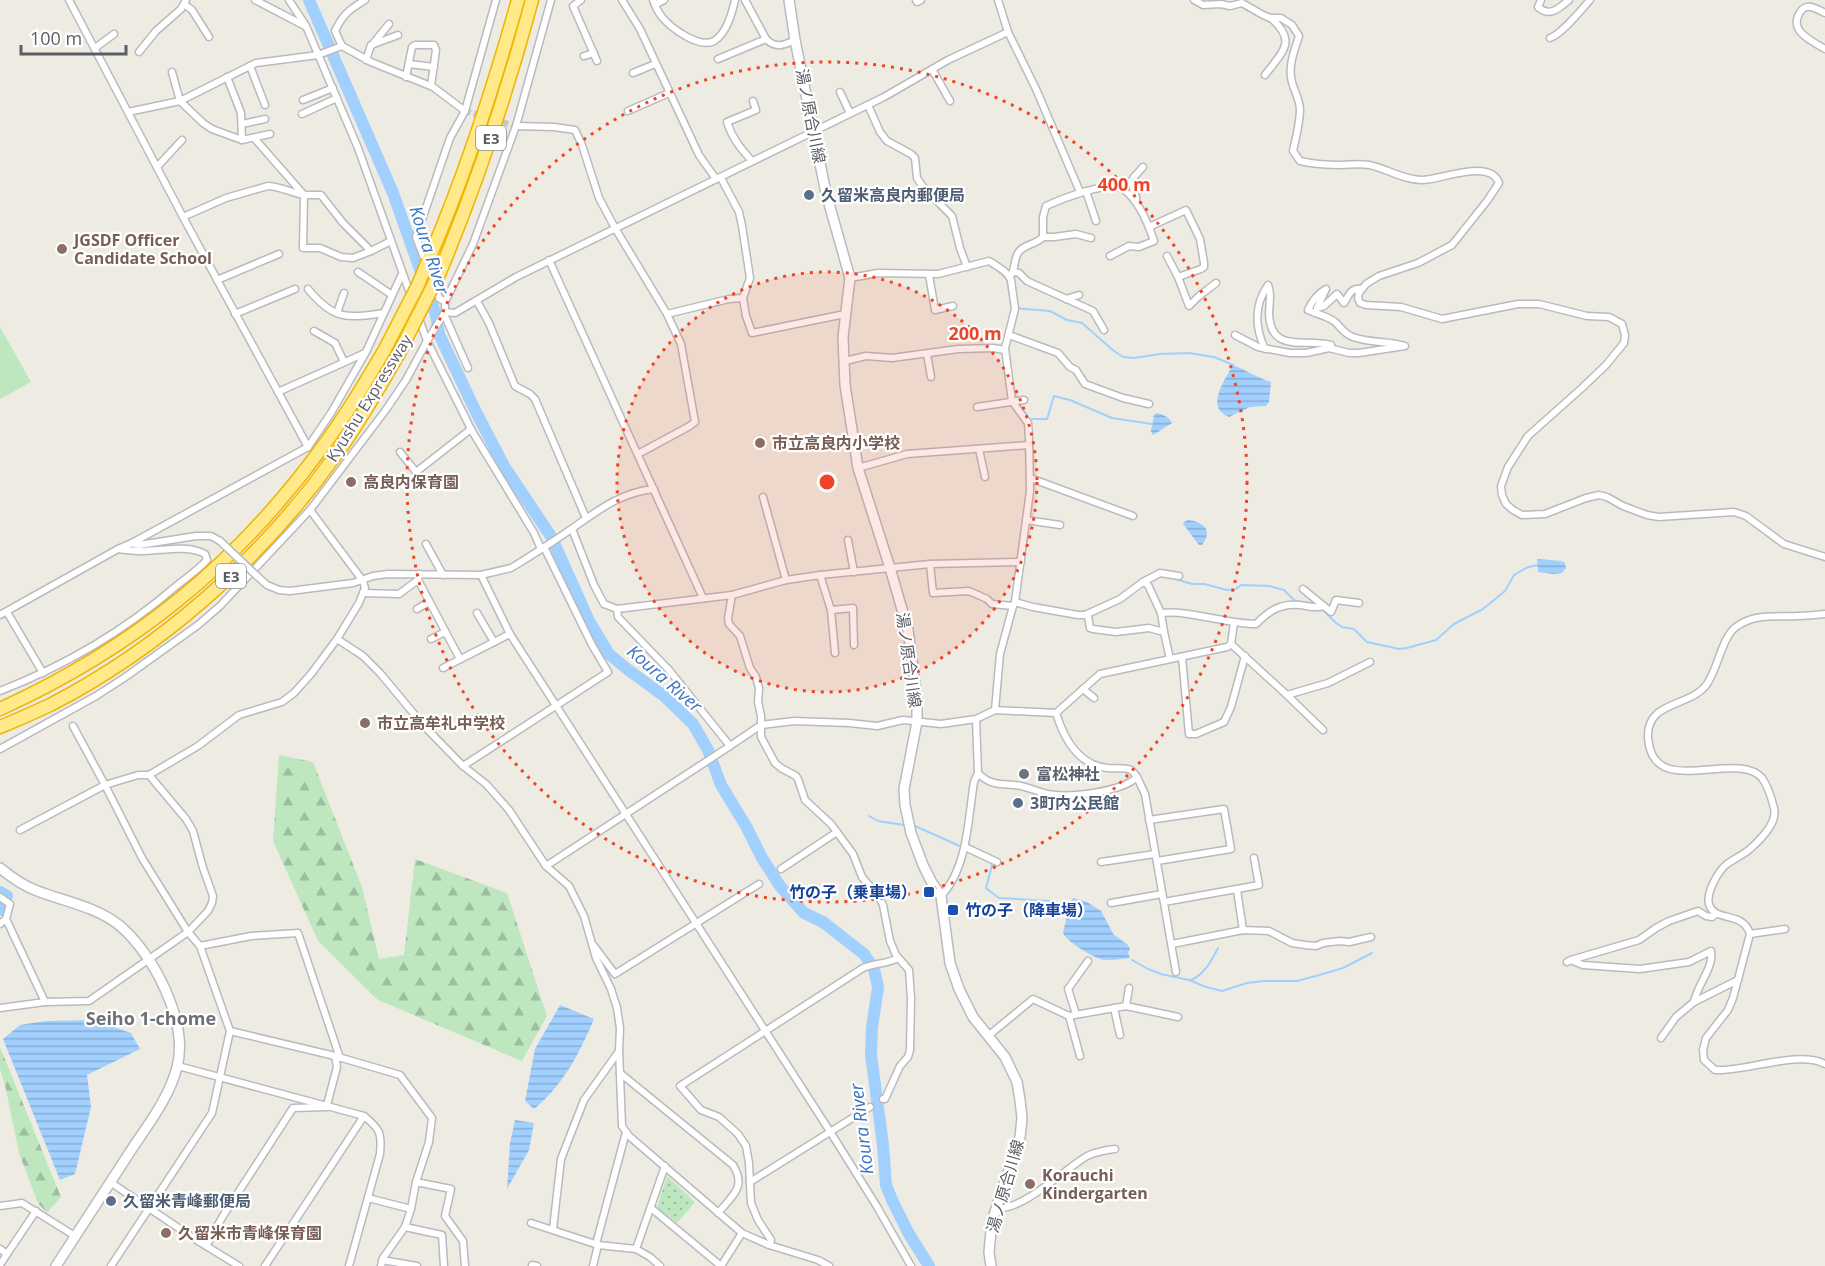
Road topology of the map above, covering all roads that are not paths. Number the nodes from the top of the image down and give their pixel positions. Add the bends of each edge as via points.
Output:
1 (69, 0) edge
2 (255, 0) edge
3 (290, 0) edge
4 (348, 0) edge
5 (365, 0) edge
6 (496, 0) edge
7 (518, 0) edge
8 (532, 0) edge
9 (551, 0) edge
10 (581, 0) edge
11 (622, 0) edge
12 (664, 0) edge
13 (735, 0) edge
14 (746, 0) edge
15 (789, 0) edge
16 (916, 0) edge
17 (921, 0) edge
18 (998, 0) edge
19 (1194, 0) edge
20 (1540, 0) edge
21 (1569, 0) edge
22 (1590, 0) edge
23 (185, 2) edge
24 (654, 2) edge
25 (1806, 4) edge
26 (351, 9) junction
27 (1825, 12) edge
28 (1270, 18) junction
29 (389, 24) dead end
30 (306, 26) junction
31 (1008, 32) junction
32 (114, 33) dead end
33 (398, 35) dead end
34 (209, 37) dead end
35 (1550, 38) dead end
36 (766, 39) junction
37 (795, 40) junction
38 (371, 45) junction
39 (340, 46) junction
40 (95, 48) junction
41 (1825, 50) edge
42 (139, 52) dead end
43 (594, 52) junction
44 (320, 54) junction
45 (584, 56) dead end
46 (718, 58) dead end
47 (366, 60) junction
48 (597, 61) dead end
49 (409, 63) junction
50 (655, 64) junction
51 (250, 66) junction
52 (434, 67) junction
53 (932, 69) junction
54 (172, 72) dead end
55 (633, 73) dead end
56 (1265, 75) dead end
57 (406, 76) junction
58 (227, 77) junction
59 (431, 86) junction
60 (333, 88) junction
61 (840, 92) dead end
62 (669, 93) junction
63 (337, 98) junction
64 (303, 100) dead end
65 (753, 100) dead end
66 (950, 100) dead end
67 (180, 101) junction
68 (265, 105) dead end
69 (868, 105) junction
70 (465, 111) junction
71 (628, 111) dead end
72 (128, 112) junction
73 (849, 113) junction
74 (303, 114) dead end
75 (265, 119) dead end
76 (242, 124) junction
77 (516, 126) junction
78 (814, 130) junction
79 (270, 134) dead end
80 (255, 139) junction
81 (182, 140) dead end
82 (242, 140) junction
83 (752, 161) junction
84 (157, 166) junction
85 (1143, 167) dead end
86 (718, 178) junction
87 (1083, 192) junction
88 (304, 195) junction
89 (1136, 201) junction
90 (183, 218) junction
91 (1096, 221) dead end
92 (1149, 227) junction
93 (615, 228) junction
94 (1042, 237) junction
95 (1091, 238) dead end
96 (391, 241) junction
97 (370, 251) junction
98 (279, 254) dead end
99 (1110, 256) dead end
100 (1167, 256) dead end
101 (549, 260) junction
102 (967, 267) junction
103 (358, 272) dead end
104 (402, 274) junction
105 (1012, 274) junction
106 (930, 275) junction
107 (1178, 277) junction
108 (850, 278) junction
109 (217, 280) junction
110 (1216, 283) dead end
111 (295, 289) dead end
112 (309, 289) dead end
113 (1362, 289) junction
114 (344, 293) dead end
115 (392, 295) junction
116 (1079, 295) dead end
117 (743, 298) junction
118 (1066, 299) junction
119 (1359, 300) junction
120 (477, 301) junction
121 (445, 302) junction
122 (1344, 303) junction
123 (953, 306) dead end
124 (338, 313) junction
125 (384, 313) junction
126 (235, 314) junction
127 (443, 314) junction
128 (667, 314) junction
129 (845, 314) junction
130 (1104, 330) dead end
131 (314, 331) dead end
132 (1009, 335) junction
133 (1235, 335) dead end
134 (426, 341) junction
135 (1265, 349) junction
136 (1338, 349) junction
137 (1005, 350) junction
138 (366, 352) junction
139 (927, 354) junction
140 (845, 361) junction
141 (344, 362) junction
142 (468, 368) dead end
143 (931, 377) dead end
144 (278, 392) junction
145 (1024, 400) dead end
146 (1012, 402) junction
147 (1149, 404) dead end
148 (977, 407) dead end
149 (471, 429) junction
150 (1029, 445) junction
151 (308, 447) junction
152 (979, 449) junction
153 (400, 452) dead end
154 (638, 454) junction
155 (858, 468) junction
156 (986, 477) dead end
157 (1029, 478) junction
158 (654, 489) junction
159 (763, 497) dead end
160 (310, 510) junction
161 (1133, 516) dead end
162 (586, 518) junction
163 (1026, 520) junction
164 (1060, 525) dead end
165 (572, 529) junction
166 (848, 540) dead end
167 (132, 543) junction
168 (426, 543) dead end
169 (544, 547) junction
170 (118, 549) junction
171 (1825, 557) edge
172 (1021, 562) junction
173 (930, 564) junction
174 (891, 568) junction
175 (854, 572) junction
176 (443, 575) junction
177 (481, 575) junction
178 (820, 575) junction
179 (1179, 576) dead end
180 (418, 577) junction
181 (786, 580) junction
182 (363, 581) junction
183 (1143, 582) junction
184 (1303, 589) dead end
185 (363, 593) junction
186 (732, 595) junction
187 (703, 598) junction
188 (429, 602) junction
189 (1359, 603) dead end
190 (1014, 604) junction
191 (1321, 607) junction
192 (417, 609) dead end
193 (617, 609) junction
194 (831, 610) junction
195 (7, 612) junction
196 (477, 613) dead end
197 (1161, 613) junction
198 (1825, 614) edge
199 (0, 615) edge
200 (1085, 615) junction
201 (1234, 623) junction
202 (445, 632) junction
203 (1164, 632) junction
204 (510, 634) junction
205 (337, 639) junction
206 (431, 639) dead end
207 (494, 642) junction
208 (1231, 644) junction
209 (854, 645) dead end
210 (835, 653) dead end
211 (1245, 656) junction
212 (1182, 657) junction
213 (460, 659) junction
214 (1170, 659) junction
215 (1370, 662) dead end
216 (443, 668) dead end
217 (43, 673) junction
218 (1083, 689) junction
219 (0, 691) edge
220 (1287, 696) junction
221 (1094, 698) dead end
222 (555, 705) junction
223 (0, 710) edge
224 (995, 710) junction
225 (1056, 713) junction
226 (976, 719) junction
227 (917, 722) junction
228 (761, 725) junction
229 (73, 726) dead end
230 (0, 728) edge
231 (1323, 730) dead end
232 (730, 746) junction
233 (0, 749) edge
234 (463, 766) junction
235 (978, 772) junction
236 (149, 774) junction
237 (1137, 777) junction
238 (105, 785) junction
239 (626, 815) junction
240 (1149, 820) junction
241 (20, 830) dead end
242 (837, 832) junction
243 (965, 847) junction
244 (1155, 854) junction
245 (1254, 858) dead end
246 (1157, 861) junction
247 (997, 862) dead end
248 (1101, 862) dead end
249 (546, 866) junction
250 (0, 868) edge
251 (781, 869) dead end
252 (759, 884) dead end
253 (1237, 890) junction
254 (1162, 894) junction
255 (941, 896) junction
256 (0, 897) edge
257 (1164, 902) junction
258 (1111, 903) dead end
259 (1716, 914) junction
260 (6, 919) junction
261 (0, 924) edge
262 (695, 924) junction
263 (1785, 929) dead end
264 (1243, 930) junction
265 (188, 932) junction
266 (1750, 934) junction
267 (1371, 937) dead end
268 (592, 943) junction
269 (1172, 944) junction
270 (200, 946) junction
271 (898, 958) junction
272 (148, 960) junction
273 (1088, 961) dead end
274 (1176, 972) dead end
275 (1738, 980) junction
276 (1129, 988) dead end
277 (45, 1002) junction
278 (1694, 1002) junction
279 (1126, 1006) junction
280 (0, 1008) edge
281 (1114, 1008) junction
282 (1073, 1015) junction
283 (1178, 1017) dead end
284 (765, 1030) junction
285 (230, 1031) junction
286 (1120, 1035) dead end
287 (988, 1036) junction
288 (1661, 1038) dead end
289 (619, 1050) junction
290 (1080, 1056) dead end
291 (338, 1057) junction
292 (1825, 1064) edge
293 (178, 1066) junction
294 (621, 1073) junction
295 (220, 1077) junction
296 (883, 1099) dead end
297 (331, 1106) junction
298 (870, 1107) dead end
299 (364, 1116) junction
300 (626, 1132) junction
301 (831, 1133) junction
302 (1115, 1149) dead end
303 (665, 1166) junction
304 (110, 1182) junction
305 (416, 1182) junction
306 (750, 1182) junction
307 (368, 1198) junction
308 (0, 1206) edge
309 (150, 1208) junction
310 (651, 1208) junction
311 (997, 1208) junction
312 (411, 1209) junction
313 (36, 1212) junction
314 (718, 1213) junction
315 (531, 1223) dead end
316 (405, 1227) junction
317 (553, 1229) junction
318 (742, 1233) junction
319 (75, 1236) junction
320 (206, 1245) junction
321 (597, 1245) junction
322 (769, 1245) junction
323 (0, 1249) edge
324 (636, 1250) junction
325 (7, 1254) junction
326 (382, 1263) edge
327 (0, 1265) edge
328 (56, 1266) edge
329 (111, 1266) edge
330 (239, 1266) edge
331 (265, 1266) edge
332 (349, 1266) edge
333 (417, 1266) edge
334 (444, 1266) edge
335 (465, 1266) edge
336 (593, 1266) edge
337 (660, 1266) edge
338 (721, 1266) edge
339 (829, 1266) edge
340 (911, 1266) edge
341 (991, 1266) edge

1 - 40 street
2 - 30 street
3 - 30 street
4 - 26 street
5 - 26 street
6 - 70 street
7 - 223 highway, Kyushu Expressway / E3, bridge via 474,145 418,285 385,349 322,448 252,533 178,601 86,666
8 - 230 highway, Kyushu Expressway / E3, bridge via 483,161 440,272 398,355 335,456 294,508 230,577 198,605 96,678
9 - 77 street
10 - 43 street via 573,6
11 - 50 street
12 - 24 street
13 - 24 street via 723,31 706,43 670,26
14 - 36 street
15 - 37 main road, 湯ノ原合川線
16 - 17 street
18 - 31 street
19 - 28 street via 1203,5 1242,3
20 - 21 street via 1538,7 1549,13
22 - 35 street
23 - 34 street
23 - 42 street
25 - 27 street
25 - 41 street via 1797,20 1798,28
26 - 39 street via 345,12 335,31
28 - 56 street via 1282,28 1286,40
28 - 113 street via 1281,18 1299,36 1291,79 1300,106 1293,151 1300,161 1370,165 1422,180 1482,171 1498,180 1487,201 1452,245 1418,263 1379,276
29 - 38 street
30 - 44 street
31 - 53 street
31 - 87 street
32 - 40 street
33 - 38 street
36 - 37 street via 779,46
36 - 46 street
37 - 78 main road, 湯ノ原合川線
38 - 47 street
39 - 44 street
39 - 47 street
40 - 72 street
43 - 45 street
43 - 48 street
44 - 51 street
44 - 60 street
47 - 57 street
49 - 52 street
49 - 52 street via 412,47 434,45
49 - 57 street
50 - 55 street
50 - 62 street
51 - 58 street
51 - 68 street
52 - 59 street
53 - 66 street
53 - 69 street
54 - 67 street
57 - 59 street
58 - 67 street
58 - 76 street
59 - 70 street
60 - 63 street
60 - 64 street
61 - 73 street
62 - 71 street
62 - 86 street via 699,156
63 - 74 street
63 - 96 street
65 - 83 street via 756,110 727,122 738,145
67 - 72 street
67 - 82 street via 212,129
69 - 73 street
69 - 102 street via 880,132 887,141 915,158 917,178 952,216
70 - 121 street via 450,138 416,237 439,298
72 - 84 street
73 - 78 street
75 - 76 street
76 - 82 street
77 - 93 street via 575,130 599,198
77 - 121 street via 473,244
78 - 83 street
78 - 108 main road, 湯ノ原合川線 via 826,193
79 - 80 street
80 - 82 street
80 - 88 street
81 - 84 street
83 - 86 street
84 - 90 street
85 - 89 street via 1131,182
86 - 93 street
86 - 117 street via 739,212 742,226 750,278
87 - 89 street via 1116,186
87 - 91 street
87 - 94 street via 1046,206
88 - 90 street via 267,186 226,198
88 - 97 street via 321,195
88 - 97 street via 303,248 320,248 353,258
89 - 92 street
90 - 109 street
92 - 99 street via 1154,241 1129,246
92 - 107 street via 1186,210 1200,239 1204,267
93 - 101 street
93 - 128 street
94 - 95 street via 1076,234
94 - 105 street via 1017,253
96 - 97 street
96 - 104 street
98 - 109 street
100 - 107 street
101 - 120 street
101 - 154 street
102 - 105 street via 989,261
102 - 106 street
103 - 115 street
104 - 115 street
104 - 134 street
105 - 118 street via 1019,273
105 - 132 street via 1015,309
106 - 108 street via 878,273
106 - 123 street via 935,310
107 - 110 street via 1189,306
108 - 129 main road, 湯ノ原合川線
109 - 126 street
111 - 126 street
112 - 124 street
113 - 119 street
113 - 122 street via 1352,290
114 - 124 street
115 - 125 street
116 - 118 street
117 - 128 street
117 - 129 street via 752,333
118 - 130 street via 1094,311
119 - 122 street
119 - 171 street via 1366,305 1401,307 1442,319 1518,304 1539,304 1587,316 1609,317 1622,324 1624,343 1519,448 1501,486 1506,504 1522,515 1545,514 1599,495 1659,517 1734,512 1785,544
120 - 127 street via 455,313
120 - 162 street via 515,386 535,399
121 - 127 street
122 - 136 street via 1336,294 1317,308 1326,289 1308,310 1333,320 1351,337 1405,346 1359,353
124 - 125 street via 353,317
125 - 138 street
126 - 144 street
127 - 134 street
127 - 142 street
128 - 154 street via 681,344 695,422
129 - 140 main road, 湯ノ原合川線
131 - 141 street via 335,343
132 - 137 street
132 - 147 street via 1058,353 1084,384
133 - 135 street
134 - 149 street
134 - 160 street via 406,380
135 - 136 street via 1290,353
135 - 136 street via 1257,324 1261,295 1268,285 1271,329 1275,336 1290,343
137 - 139 street via 958,349
137 - 146 street
138 - 141 street
138 - 151 street
139 - 140 street via 866,356
139 - 143 street
140 - 155 main road, 湯ノ原合川線
141 - 144 street
144 - 151 street
145 - 146 street
146 - 148 street
146 - 150 street via 1028,423
149 - 153 street via 416,472
149 - 169 street
150 - 152 street
150 - 157 street
151 - 167 street
152 - 155 street via 907,454
152 - 156 street
154 - 158 street
155 - 174 main road, 湯ノ原合川線
157 - 161 street
157 - 163 street
158 - 162 street via 624,495
158 - 187 street
159 - 181 street
160 - 182 street
160 - 233 street via 198,625 96,696
162 - 165 street
163 - 164 street
163 - 172 street
165 - 169 street
165 - 193 street via 604,604
166 - 175 street
167 - 170 street
167 - 182 street, bridge via 211,536 267,585 279,590
168 - 176 street
169 - 177 street via 511,568
169 - 222 street via 608,672
170 - 195 street
170 - 217 street via 187,549 199,551 207,560 158,602 79,655
172 - 173 street
172 - 190 street
173 - 174 street
173 - 190 street via 933,593 969,591 992,604
174 - 175 street
174 - 227 main road, 湯ノ原合川線 via 908,630
175 - 178 street
176 - 177 street
176 - 180 street
177 - 204 street
178 - 181 street
178 - 194 street
179 - 183 street via 1160,573
180 - 182 street via 388,574
180 - 185 street via 399,594
180 - 188 street
181 - 186 street
182 - 185 street
183 - 197 street
183 - 200 street via 1120,599
184 - 191 street
185 - 205 street
186 - 187 street
186 - 228 street via 729,624 740,636 756,677
187 - 193 street
188 - 192 street
188 - 202 street
189 - 191 street via 1336,600 1331,612
190 - 200 street
190 - 224 street via 1000,654
191 - 201 street via 1282,605 1256,624
193 - 232 street via 618,617 669,670
194 - 209 street via 853,608
194 - 210 street
195 - 199 street
195 - 217 street
196 - 207 street
197 - 201 street
197 - 203 street
198 - 259 street via 1759,617 1737,626 1699,693 1666,707 1651,720 1649,748 1659,765 1666,769 1732,768 1755,773 1762,779 1775,810 1768,830 1750,849 1724,866 1710,888 1709,907
200 - 203 street via 1094,629 1116,632 1149,628
201 - 208 street
202 - 206 street
202 - 213 street
203 - 214 street
204 - 207 street
204 - 222 street
205 - 234 street via 380,673
205 - 236 street via 294,693 282,702 239,715 198,746
207 - 213 street
208 - 211 street
208 - 212 street
211 - 212 street via 1224,722 1196,734 1189,734
211 - 220 street
212 - 214 street
213 - 216 street
214 - 218 street via 1100,674
215 - 220 street via 1328,683
217 - 219 street
218 - 221 street
218 - 225 street
220 - 231 street
222 - 234 street
222 - 239 street
224 - 225 street
224 - 226 street
225 - 237 street via 1073,750 1082,760 1098,767 1126,769
226 - 227 street via 942,724
226 - 235 street
227 - 228 street via 903,720 877,726 794,721
227 - 255 main road, 湯ノ原合川線 via 904,789 905,805 923,865
228 - 232 street
228 - 242 street via 761,737 775,763 796,776 805,800
229 - 238 street
232 - 239 street
234 - 249 street via 509,810
235 - 237 street via 994,783 1070,795 1116,789
235 - 243 street
236 - 238 street
236 - 265 street via 186,819 213,896 208,911
237 - 240 street via 1145,794
238 - 241 street
238 - 265 street via 142,858
239 - 249 street
239 - 262 street
240 - 244 street
240 - 246 street via 1224,809 1231,849
242 - 251 street
242 - 271 street via 883,905 890,941
243 - 247 street
243 - 255 street via 950,886
244 - 246 street
244 - 248 street
245 - 253 street via 1259,885
246 - 254 street
249 - 268 street via 569,886
250 - 272 main road via 33,889 104,915 126,933
252 - 262 street
253 - 257 street
253 - 264 street
254 - 257 street
254 - 258 street
255 - 287 main road, 湯ノ原合川線 via 950,963 972,1017
256 - 260 street via 10,904
257 - 269 street
259 - 266 street via 1740,920
259 - 278 street via 1712,917 1698,911 1639,940 1569,961 1640,969 1689,962 1711,951
260 - 261 street
260 - 277 street
262 - 268 street via 615,974
262 - 284 street
263 - 266 street
264 - 267 street via 1269,931 1292,943 1316,946
264 - 269 street
265 - 270 street
265 - 272 street
266 - 275 street
268 - 289 street via 617,1008
269 - 274 street
270 - 285 street
270 - 291 street via 251,936 298,933
271 - 284 street via 866,967
271 - 296 street via 911,977 910,1050
272 - 277 street via 89,1000
272 - 293 main road via 174,1011 179,1030
273 - 282 street via 1068,988
275 - 278 street
275 - 292 street via 1728,1010 1706,1038 1704,1060 1710,1067 1722,1071 1807,1060
276 - 279 street
277 - 280 street
278 - 288 street via 1676,1017
279 - 281 street
279 - 283 street
281 - 282 street
281 - 286 street
282 - 287 street via 1033,999
282 - 290 street
284 - 301 street
284 - 306 street via 680,1086 701,1110 719,1117 738,1134 746,1146
285 - 291 street
285 - 295 street
287 - 311 main road, 湯ノ原合川線 via 1005,1056 1017,1082 1022,1118 1020,1137
289 - 294 street
289 - 317 street via 584,1100 561,1159
291 - 297 street
291 - 305 street via 399,1075 432,1118
293 - 295 street
293 - 304 main road via 164,1098
294 - 300 street via 622,1126
294 - 314 street via 733,1165 739,1174 738,1188
295 - 297 street
295 - 309 street via 212,1113
297 - 299 street
297 - 320 street via 293,1108
298 - 301 street
299 - 307 street via 378,1127 382,1139
299 - 331 street
300 - 303 street
300 - 321 street
301 - 306 street
301 - 340 street
302 - 311 street via 1087,1156 1044,1188 1006,1209
303 - 310 street
303 - 314 street
304 - 309 street
304 - 319 main road
305 - 312 street
305 - 335 street via 451,1189 445,1216 463,1241
306 - 322 street via 751,1203 771,1240
307 - 312 street
307 - 332 street
308 - 313 street via 22,1203
309 - 320 street
309 - 329 street
310 - 324 street
310 - 338 street
311 - 341 main road, 湯ノ原合川線 via 991,1229
312 - 316 street
313 - 319 street
313 - 325 street
314 - 318 street
315 - 317 street
316 - 326 street
316 - 334 street via 442,1235
317 - 321 street
318 - 322 street
318 - 338 street
319 - 328 main road
320 - 330 street
321 - 324 street
321 - 336 street
322 - 339 street
323 - 325 street
324 - 337 street
325 - 327 street
326 - 333 street

